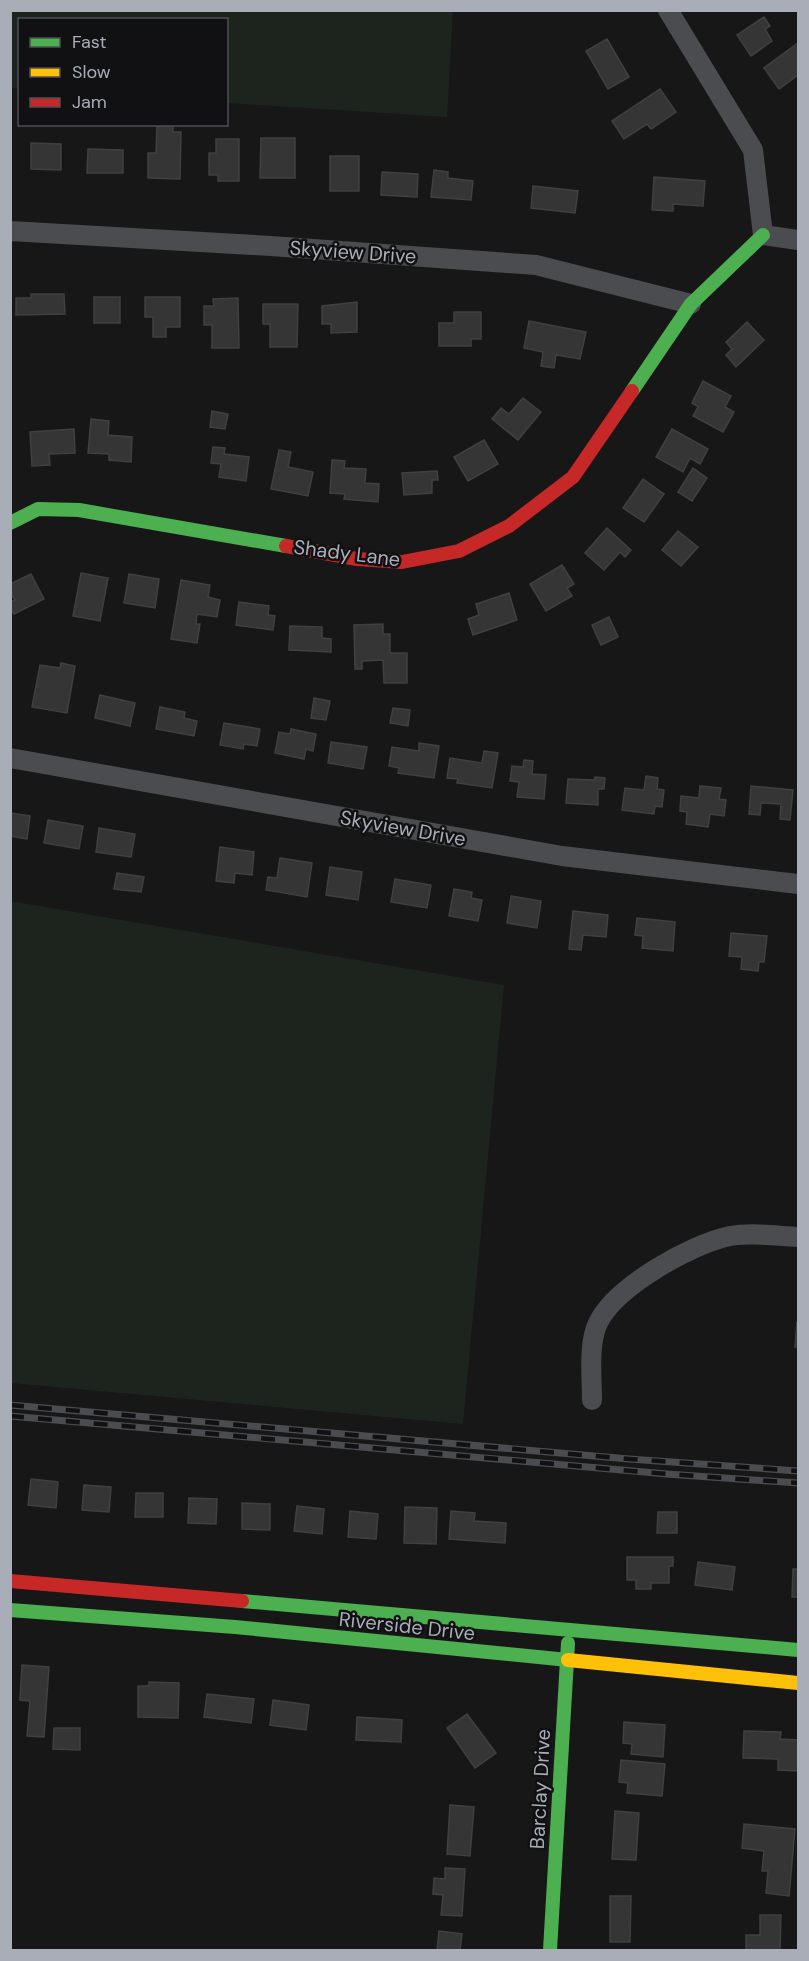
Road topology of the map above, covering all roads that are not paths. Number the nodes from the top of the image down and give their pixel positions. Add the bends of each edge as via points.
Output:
1 (668, 10) edge
2 (10, 231) edge
3 (764, 236) junction
4 (798, 240) edge
5 (691, 304) junction
6 (10, 523) edge
7 (10, 758) edge
8 (798, 884) edge
9 (798, 1237) edge
10 (592, 1400) dead end
11 (10, 1581) edge
12 (10, 1610) edge
13 (570, 1629) junction
14 (798, 1650) edge
15 (567, 1661) junction
16 (798, 1683) edge
17 (550, 1950) edge

1 - 3 street via 753,150
2 - 5 street, Skyview Drive via 536,265
3 - 4 street
3 - 5 street, Shady Lane
5 - 6 street, Shady Lane via 573,477 509,526 459,551 402,562 357,559 79,510 38,509
7 - 8 street, Skyview Drive via 562,856
9 - 10 street via 728,1236 694,1247 614,1300 597,1323 591,1353
11 - 13 street, Riverside Drive
12 - 15 street, Riverside Drive via 235,1627
13 - 14 street, Riverside Drive
13 - 15 street, Barclay Drive
15 - 16 street, Riverside Drive
15 - 17 street, Barclay Drive

